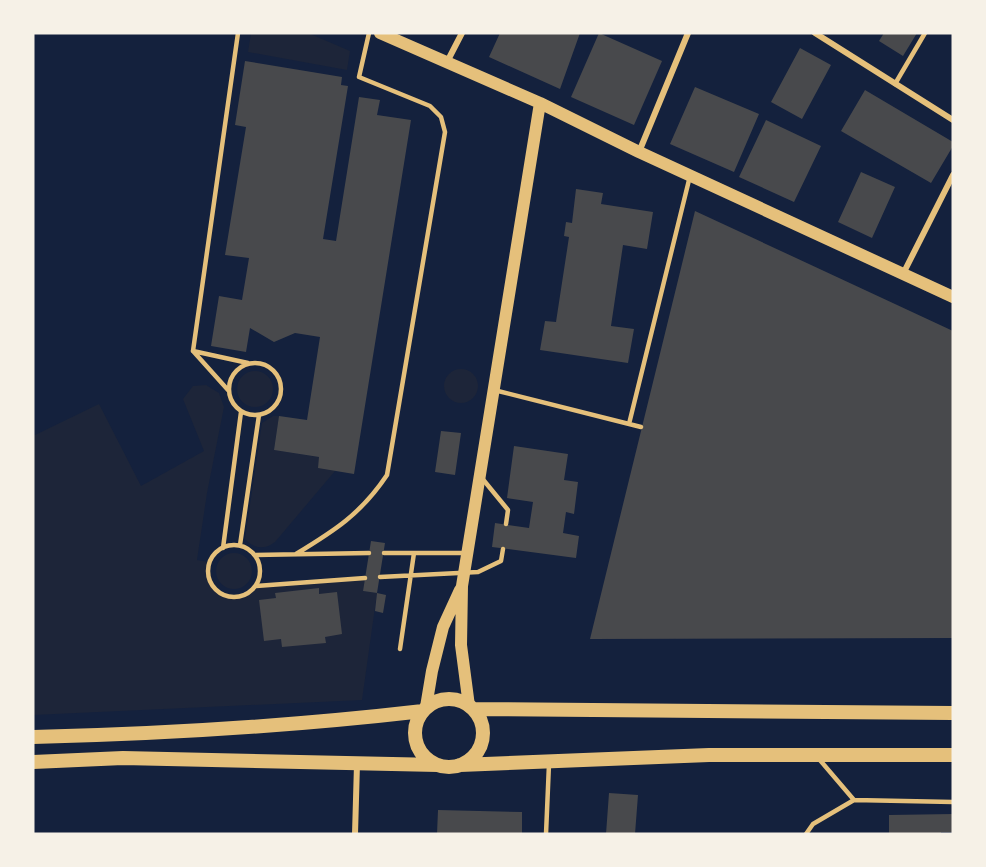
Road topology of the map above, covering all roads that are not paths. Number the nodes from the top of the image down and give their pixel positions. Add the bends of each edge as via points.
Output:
1 (238, 33) edge
2 (369, 33) edge
3 (381, 33) edge
4 (462, 33) edge
5 (688, 33) edge
6 (815, 33) edge
7 (925, 33) edge
8 (447, 63) junction
9 (895, 84) junction
10 (540, 103) junction
11 (953, 120) edge
12 (639, 152) junction
13 (953, 174) edge
14 (690, 176) junction
15 (903, 274) junction
16 (953, 297) edge
17 (194, 351) junction
18 (248, 363) junction
19 (228, 390) junction
20 (494, 390) junction
21 (242, 412) junction
22 (259, 415) junction
23 (629, 424) junction
24 (641, 427) dead end
25 (480, 475) junction
26 (506, 525) dead end
27 (240, 546) junction
28 (223, 548) junction
29 (503, 549) dead end
30 (384, 553) dead end
31 (414, 553) junction
32 (467, 553) junction
33 (296, 554) junction
34 (369, 554) dead end
35 (255, 555) junction
36 (465, 571) junction
37 (410, 574) junction
38 (380, 577) dead end
39 (365, 578) dead end
40 (256, 586) junction
41 (462, 586) junction
42 (400, 649) dead end
43 (471, 708) junction
44 (424, 709) junction
45 (953, 713) edge
46 (33, 737) edge
47 (816, 755) junction
48 (953, 755) edge
49 (549, 761) junction
50 (33, 762) edge
51 (357, 764) junction
52 (438, 765) junction
53 (460, 765) junction
54 (854, 800) junction
55 (953, 802) edge
56 (355, 834) edge
57 (546, 834) edge
58 (806, 834) edge

1 - 17 lane
2 - 33 lane via 359,77 430,106 441,117 445,132 387,475 347,522
3 - 8 main road
4 - 8 street
5 - 12 street
6 - 9 street
7 - 9 lane
8 - 10 main road
9 - 11 street
10 - 12 main road
10 - 20 main road
12 - 14 main road
13 - 15 street
14 - 15 main road
14 - 23 lane
15 - 16 main road
17 - 18 lane
17 - 19 lane
18 - 19 lane via 234,373
18 - 22 lane via 272,369 281,382 279,399
19 - 21 lane
20 - 23 lane
20 - 25 main road
21 - 22 lane
21 - 28 lane
22 - 27 lane
23 - 24 lane
25 - 26 lane via 508,510
25 - 32 main road
27 - 28 lane
27 - 35 lane
28 - 40 lane via 209,562 213,586 226,596 235,597
29 - 36 lane via 501,561 478,572
30 - 31 lane
31 - 32 lane
31 - 37 lane
32 - 36 main road
33 - 34 lane
33 - 35 lane
35 - 40 lane via 260,570
36 - 37 lane
36 - 41 main road
37 - 38 lane
37 - 42 lane
39 - 40 lane
41 - 43 main road via 461,645
41 - 44 main road via 443,627
43 - 44 main road via 447,699
43 - 45 main road
43 - 53 main road via 480,718 482,741 470,760
44 - 46 main road via 195,732
44 - 52 main road via 417,719 415,738 423,755
47 - 48 main road
47 - 49 main road via 709,754
47 - 54 lane
49 - 53 main road
49 - 57 lane
50 - 51 main road via 123,758
51 - 52 main road
51 - 56 street
52 - 53 main road
54 - 55 lane
54 - 58 lane via 813,824

